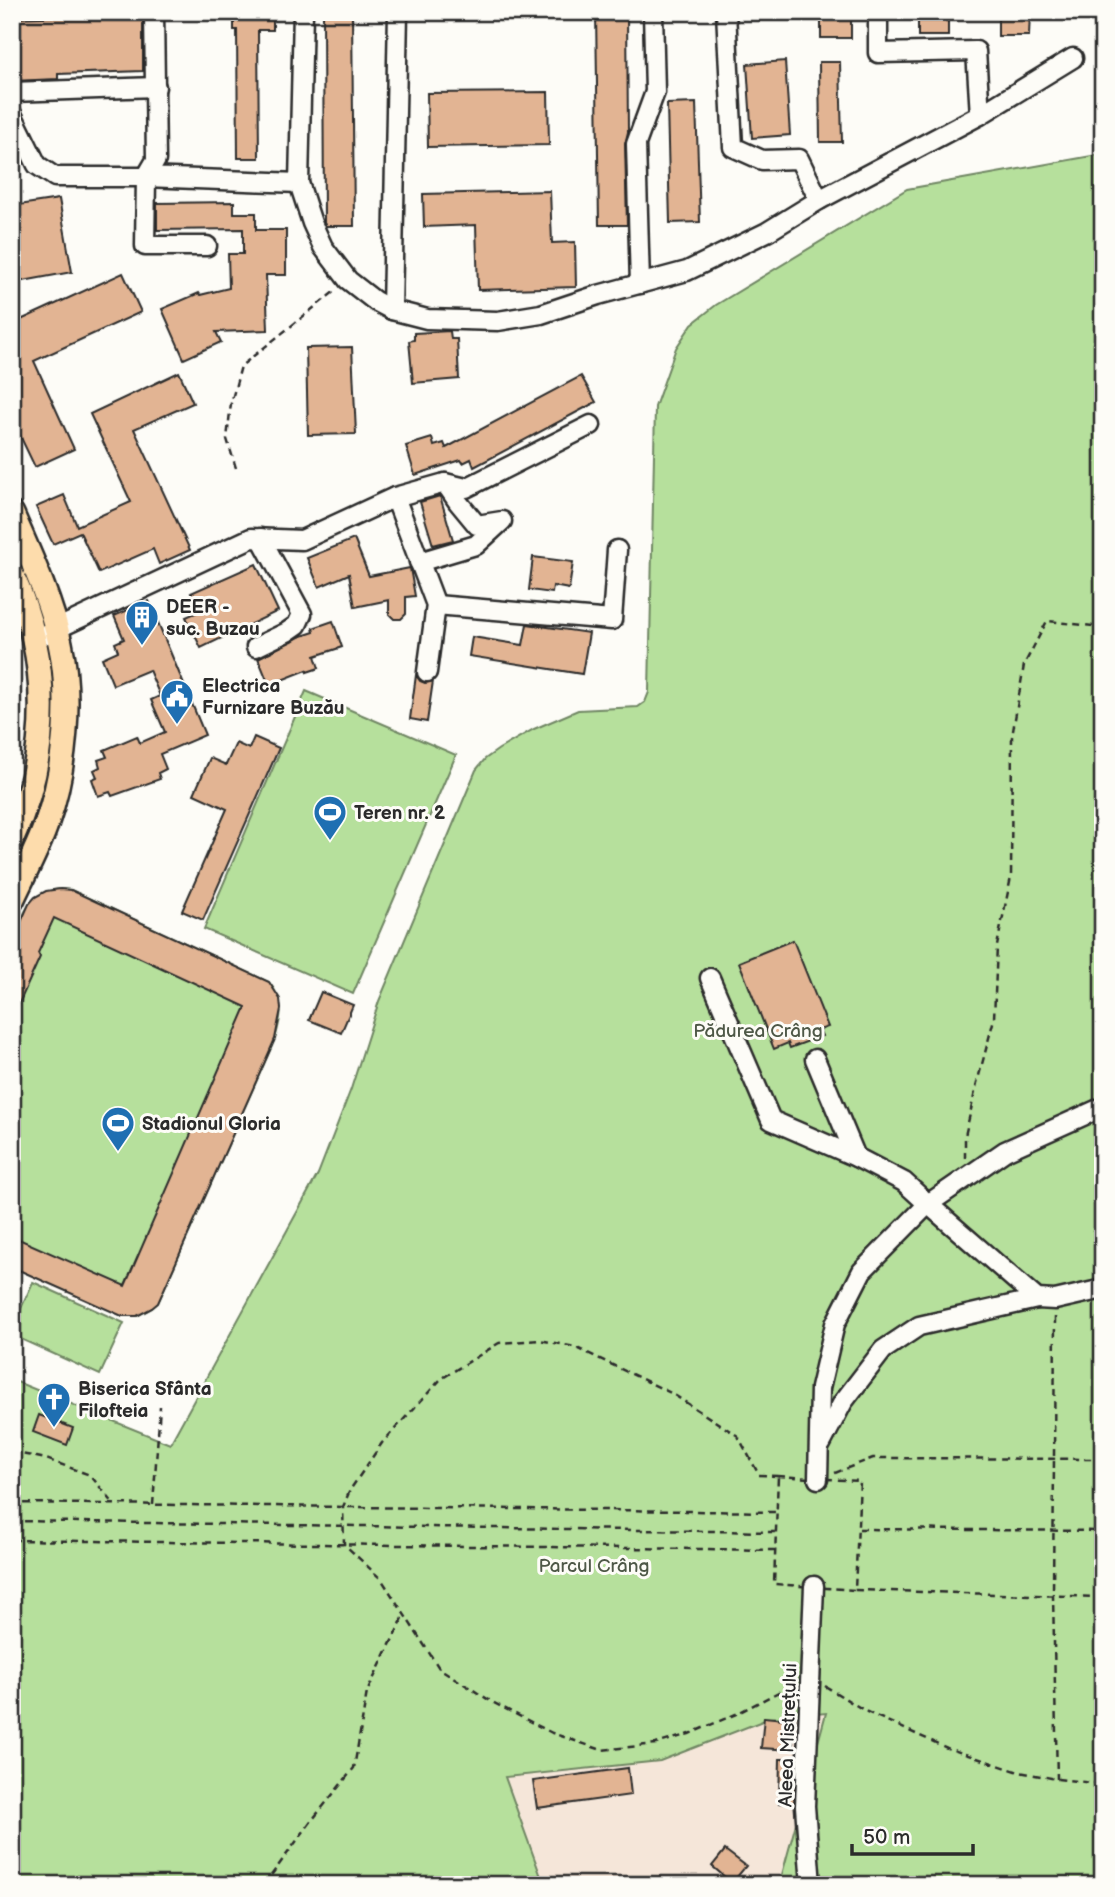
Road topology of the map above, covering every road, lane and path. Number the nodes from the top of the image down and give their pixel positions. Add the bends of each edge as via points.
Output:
1 (154, 12) edge
2 (303, 12) edge
3 (398, 12) edge
4 (653, 12) edge
5 (726, 12) edge
6 (878, 12) edge
7 (1073, 58) dead end
8 (156, 87) junction
9 (12, 92) edge
10 (12, 114) edge
11 (980, 115) junction
12 (146, 177) junction
13 (299, 183) junction
14 (819, 200) junction
15 (207, 246) dead end
16 (348, 280) junction
17 (640, 284) junction
18 (392, 310) junction
19 (591, 425) dead end
20 (236, 468) dead end
21 (462, 495) junction
22 (395, 497) junction
23 (12, 514) edge
24 (477, 525) junction
25 (261, 538) junction
26 (476, 545) junction
27 (617, 550) dead end
28 (419, 562) junction
29 (12, 575) edge
30 (436, 605) junction
31 (1103, 627) edge
32 (57, 630) junction
33 (35, 639) junction
34 (256, 647) dead end
35 (427, 672) dead end
36 (12, 838) edge
37 (12, 900) edge
38 (710, 978) dead end
39 (815, 1059) dead end
40 (1103, 1107) edge
41 (856, 1157) junction
42 (965, 1179) junction
43 (928, 1205) junction
44 (20, 1289) dead end
45 (1103, 1289) edge
46 (1046, 1299) junction
47 (12, 1307) edge
48 (160, 1406) dead end
49 (819, 1447) junction
50 (12, 1452) edge
51 (1055, 1458) junction
52 (1103, 1459) edge
53 (778, 1476) junction
54 (818, 1479) junction
55 (12, 1503) edge
56 (114, 1504) junction
57 (152, 1505) junction
58 (343, 1507) junction
59 (776, 1512) junction
60 (12, 1521) edge
61 (344, 1526) junction
62 (859, 1529) junction
63 (1054, 1531) junction
64 (1103, 1531) edge
65 (776, 1532) junction
66 (12, 1540) edge
67 (344, 1544) junction
68 (776, 1550) junction
69 (814, 1586) junction
70 (855, 1590) junction
71 (1053, 1595) junction
72 (1103, 1597) edge
73 (405, 1614) junction
74 (810, 1676) junction
75 (1057, 1779) junction
76 (1103, 1784) edge
77 (264, 1885) edge
78 (811, 1885) edge

1 - 8 lane
2 - 13 lane
3 - 18 lane
4 - 17 lane via 654,92 636,144
5 - 14 lane via 733,147 762,160 799,159
6 - 11 lane via 878,53 976,51
7 - 11 lane
8 - 9 lane
8 - 12 lane via 156,160
10 - 12 lane via 37,165 55,177
11 - 14 lane
12 - 13 lane
12 - 15 lane via 145,246
13 - 16 lane via 323,247
14 - 17 lane via 767,232 687,271
16 - 18 lane
16 - 20 path via 241,366 227,439
17 - 18 lane via 541,314 498,321 427,319
19 - 21 lane
21 - 22 lane via 445,483
21 - 24 lane
22 - 25 lane via 302,540
22 - 28 lane
23 - 32 main road
24 - 26 lane
24 - 26 lane via 502,521
25 - 32 lane via 251,538
25 - 34 lane via 302,614 297,625
26 - 28 lane
27 - 30 lane via 612,620
28 - 30 lane
29 - 33 main road
30 - 35 lane
31 - 42 path via 1047,621 1024,664 1012,737 1011,877 997,946 994,1019 965,1136
32 - 33 lane
32 - 37 main road via 66,707 61,764 47,823
33 - 36 main road via 41,734 31,790
38 - 41 lane via 771,1119
39 - 41 lane
40 - 42 lane via 1005,1151
41 - 43 lane via 904,1182
42 - 43 lane
43 - 46 lane
43 - 49 lane via 862,1271 835,1324 820,1388
44 - 47 path
45 - 46 lane
46 - 49 lane via 919,1326 883,1350 843,1402
46 - 51 path
48 - 57 path
49 - 54 lane
50 - 56 path via 90,1475
51 - 52 path
51 - 54 path via 873,1458
51 - 63 path
53 - 54 path
53 - 58 path via 759,1475 738,1436 671,1393 575,1347 540,1340 499,1343 441,1379 382,1443
53 - 59 path
54 - 62 path via 860,1481
55 - 56 path
56 - 57 path
57 - 58 path
58 - 59 path
58 - 61 path
59 - 65 path
60 - 61 path
61 - 65 path
61 - 67 path
62 - 63 path
62 - 70 path
63 - 64 path
63 - 71 path
65 - 68 path
66 - 67 path
67 - 68 path
67 - 73 path via 382,1580
68 - 69 path via 774,1584
69 - 70 path
69 - 74 lane, Aleea Mistrețului
70 - 71 path
71 - 72 path
71 - 75 path
73 - 74 path via 439,1668 528,1721 601,1750 656,1744 689,1734
73 - 77 path via 367,1692 354,1768
74 - 75 path via 867,1713 947,1748 1019,1772
74 - 78 lane, Aleea Mistrețului via 804,1806
75 - 76 path

